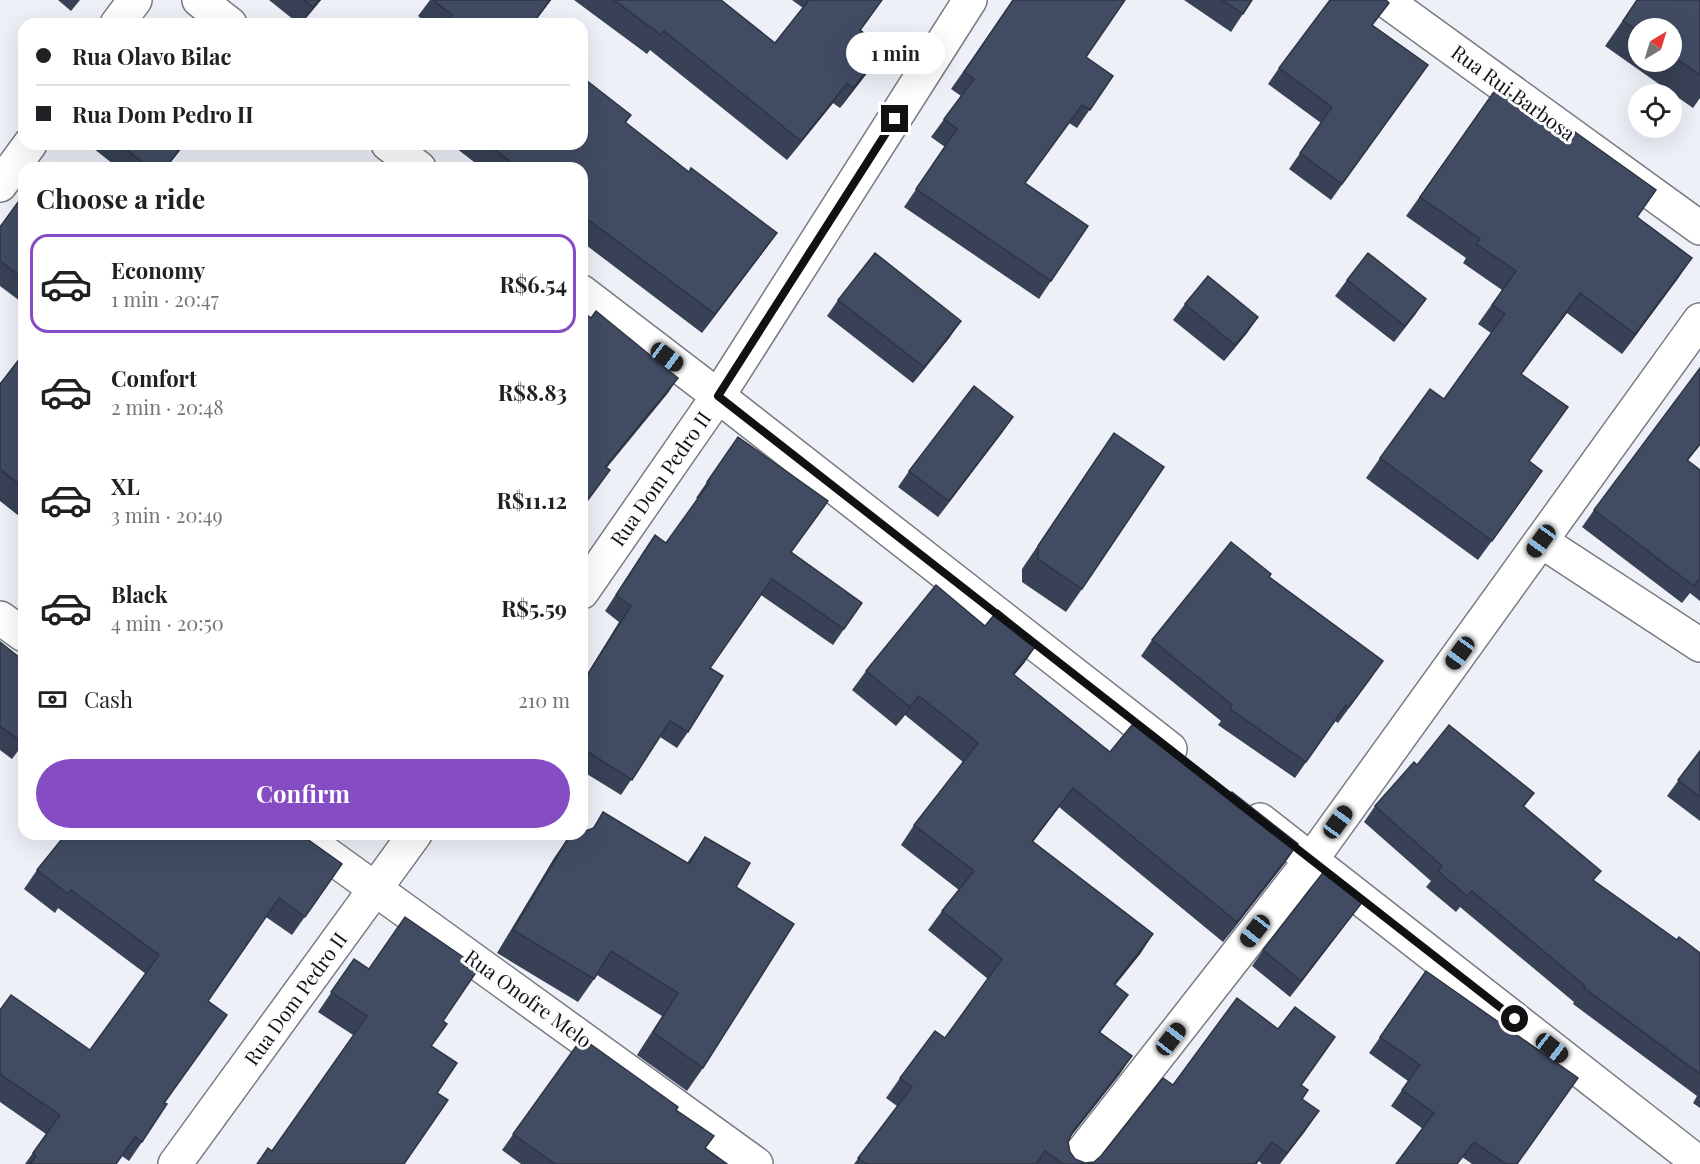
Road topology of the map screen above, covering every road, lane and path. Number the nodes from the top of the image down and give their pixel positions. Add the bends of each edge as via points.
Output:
1 (135, 0) edge
2 (199, 0) edge
3 (970, 0) edge
4 (1385, 0) edge
5 (122, 18) edge
6 (222, 18) edge
7 (26, 150) edge
8 (396, 150) edge
9 (411, 162) edge
10 (0, 184) edge
11 (1700, 228) edge
12 (588, 297) edge
13 (1700, 320) edge
14 (718, 396) junction
15 (1541, 541) junction
16 (588, 583) edge
17 (0, 618) edge
18 (18, 631) edge
19 (1700, 645) edge
20 (1189, 764) edge
21 (1236, 801) edge
22 (307, 840) edge
23 (411, 840) edge
24 (1311, 860) junction
25 (376, 890) junction
26 (176, 1164) edge
27 (756, 1164) edge
28 (1073, 1164) edge
29 (1700, 1164) edge

1 - 5 street
2 - 6 street
3 - 14 street, Rua Dom Pedro II
4 - 11 street, Rua Rui Barbosa
7 - 10 street
8 - 9 street
12 - 14 street
13 - 15 street
14 - 16 street, Rua Dom Pedro II
14 - 20 street
15 - 19 street
15 - 24 street
17 - 18 street
21 - 24 street
22 - 25 street, Rua Onofre Melo
23 - 25 street, Rua Dom Pedro II
24 - 28 street
24 - 29 street
25 - 26 street, Rua Dom Pedro II
25 - 27 street, Rua Onofre Melo

